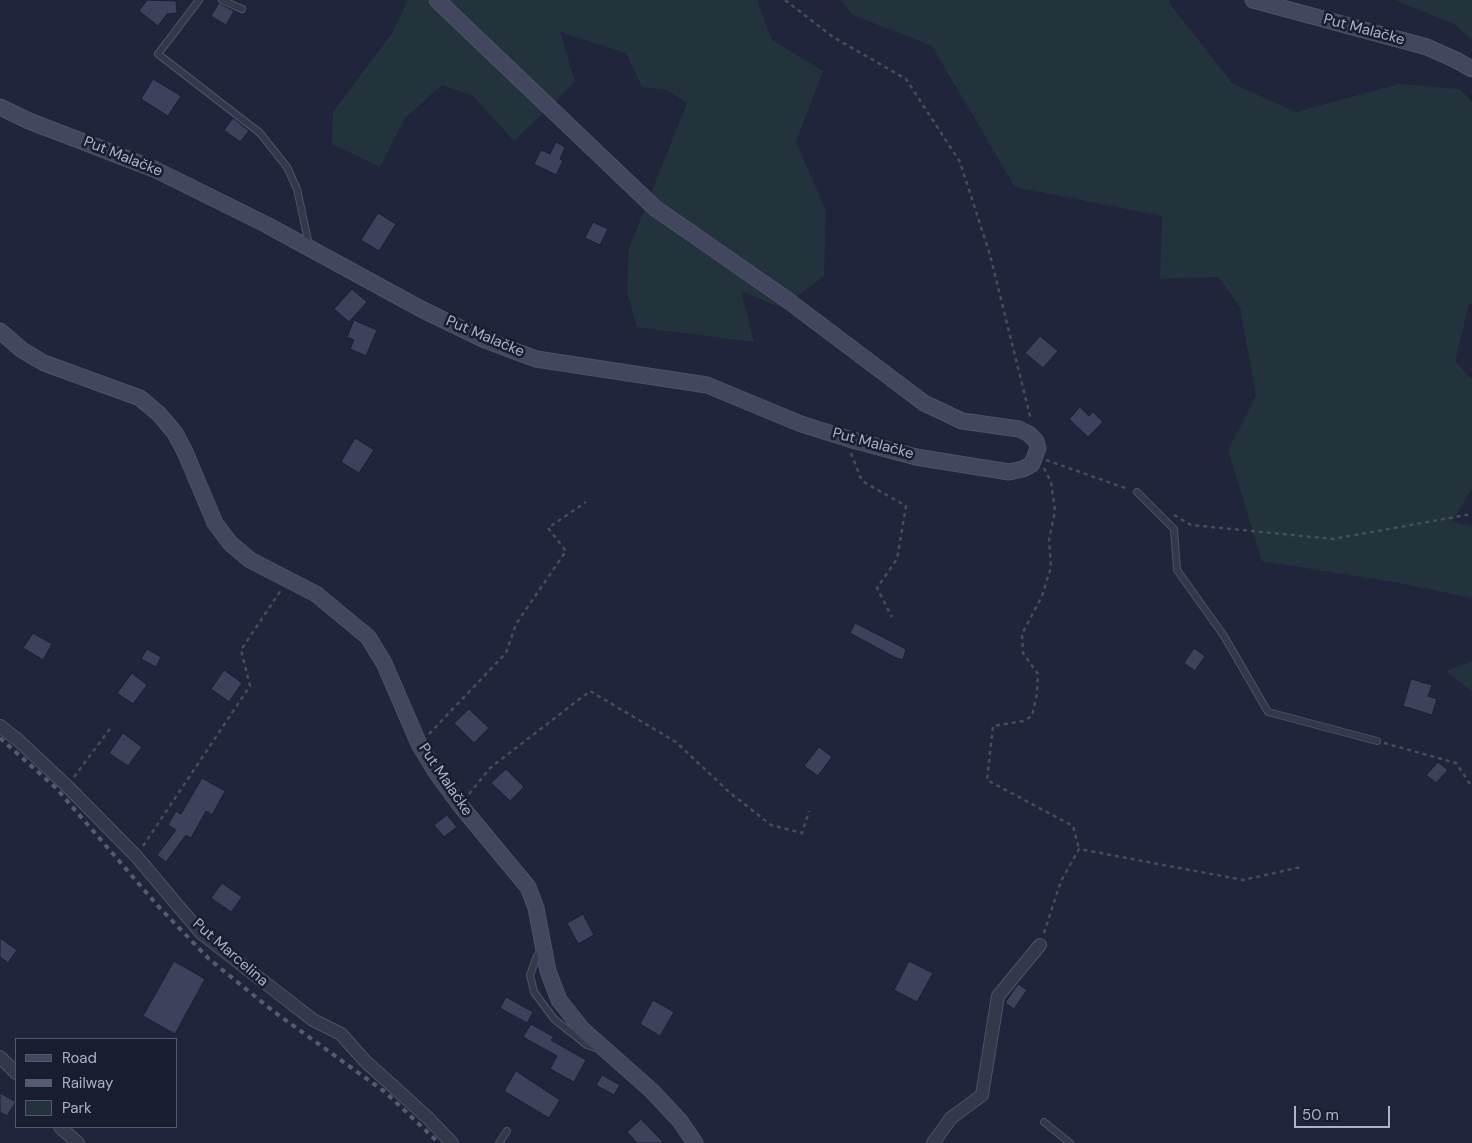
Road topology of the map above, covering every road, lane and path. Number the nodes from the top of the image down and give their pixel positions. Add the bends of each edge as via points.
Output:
1 (199, 0) edge
2 (222, 0) edge
3 (437, 0) edge
4 (785, 0) edge
5 (1253, 0) edge
6 (242, 9) dead end
7 (1472, 69) edge
8 (0, 107) edge
9 (309, 249) junction
10 (0, 330) edge
11 (849, 439) junction
12 (1036, 441) junction
13 (1036, 456) junction
14 (1137, 492) joint
15 (586, 502) dead end
16 (1168, 511) dead end
17 (1472, 514) edge
18 (288, 580) junction
19 (892, 617) dead end
20 (0, 726) edge
21 (112, 726) dead end
22 (1378, 741) joint
23 (420, 744) junction
24 (67, 786) junction
25 (1472, 787) edge
26 (460, 805) junction
27 (809, 811) dead end
28 (1079, 849) junction
29 (136, 856) junction
30 (1301, 867) dead end
31 (1040, 945) joint
32 (0, 1057) edge
33 (15, 1072) edge
34 (1044, 1122) dead end
35 (61, 1128) edge
36 (507, 1131) dead end
37 (78, 1143) edge
38 (452, 1143) edge
39 (499, 1143) edge
40 (695, 1143) edge
41 (933, 1143) edge
42 (1070, 1143) edge

1 - 9 lane via 158,54 260,134 287,167 297,189
2 - 6 lane
3 - 12 main road via 655,208 786,298 924,403 962,421 1019,429
4 - 12 path via 833,37 906,79 960,162 990,255
5 - 7 main road, Put Malačke via 1427,47
8 - 9 main road, Put Malačke via 154,169
9 - 11 main road, Put Malačke via 476,336 536,358 707,385 801,424
10 - 18 main road, Put Malačke via 22,350 44,363 140,398 159,414 185,452 204,500 225,537 250,560
11 - 13 main road, Put Malačke via 916,456 1009,472 1032,464
11 - 19 path via 862,481 906,506 897,559 877,588
12 - 13 main road
13 - 14 path
13 - 28 path via 1051,482 1055,511 1049,540 1051,567 1042,596 1022,634 1023,653 1038,674 1037,693 1032,716 1023,721 993,726 986,780 1073,826
14 - 22 lane via 1174,529 1177,570 1224,636 1268,712
15 - 23 path via 548,528 566,551 516,624 506,653
16 - 17 path via 1191,525 1333,539
18 - 23 main road, Put Malačke via 316,594 368,637 384,663
18 - 29 path via 241,650 250,686
20 - 24 street, Put Marcelina
21 - 24 path
22 - 25 path via 1456,762
23 - 26 main road, Put Malačke
24 - 29 street, Put Marcelina
26 - 27 path via 490,768 590,692 676,742 729,792 771,825 802,833
26 - 40 main road, Put Malačke via 528,887 536,908 548,971 560,1000 582,1028 658,1097
28 - 30 path via 1243,880
28 - 31 path via 1061,881
29 - 38 street, Put Marcelina via 201,933 313,1020 341,1034
31 - 41 street via 998,996 982,1096 950,1118
32 - 33 street
34 - 42 lane
35 - 37 street
36 - 39 lane

